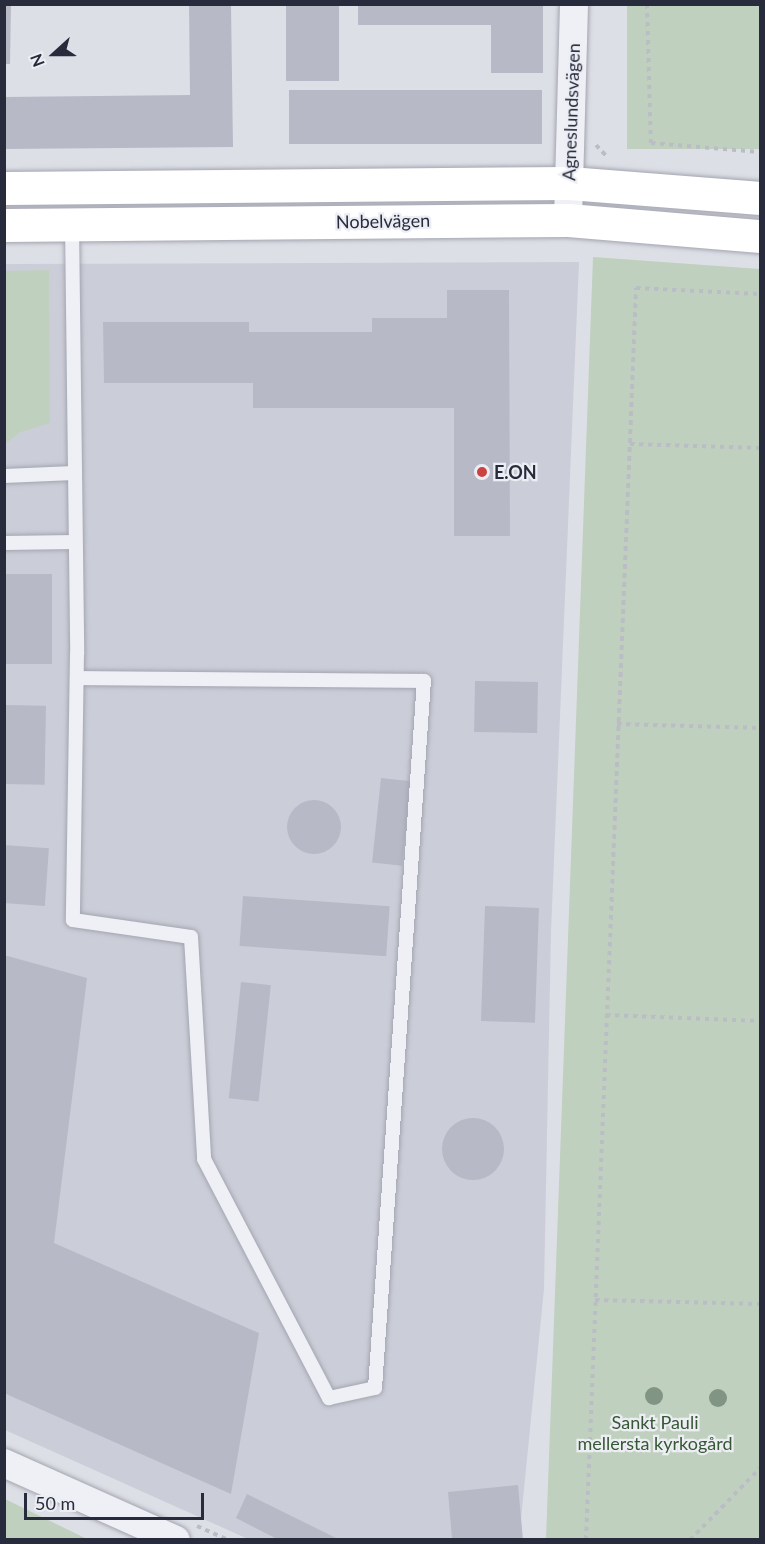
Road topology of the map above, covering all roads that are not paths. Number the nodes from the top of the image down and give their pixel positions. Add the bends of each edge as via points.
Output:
1 (574, 4) edge
2 (569, 183) junction
3 (4, 188) edge
4 (760, 198) edge
5 (568, 220) junction
6 (72, 224) junction
7 (4, 225) edge
8 (760, 236) edge
9 (74, 473) junction
10 (4, 476) edge
11 (75, 542) junction
12 (4, 543) edge
13 (77, 678) junction
14 (4, 1463) edge
15 (176, 1539) edge

1 - 2 street, Agneslundsvägen
2 - 3 main road, Nobelvägen
2 - 4 main road, Nobelvägen
2 - 5 street, Agneslundsvägen
5 - 6 main road, Nobelvägen
5 - 8 main road, Nobelvägen
6 - 7 main road, Nobelvägen
6 - 9 lane
9 - 10 lane
9 - 11 lane
11 - 12 lane
11 - 13 lane
13 - 13 lane via 73,920 191,937 204,1159 329,1398 375,1388 424,681
14 - 15 street

